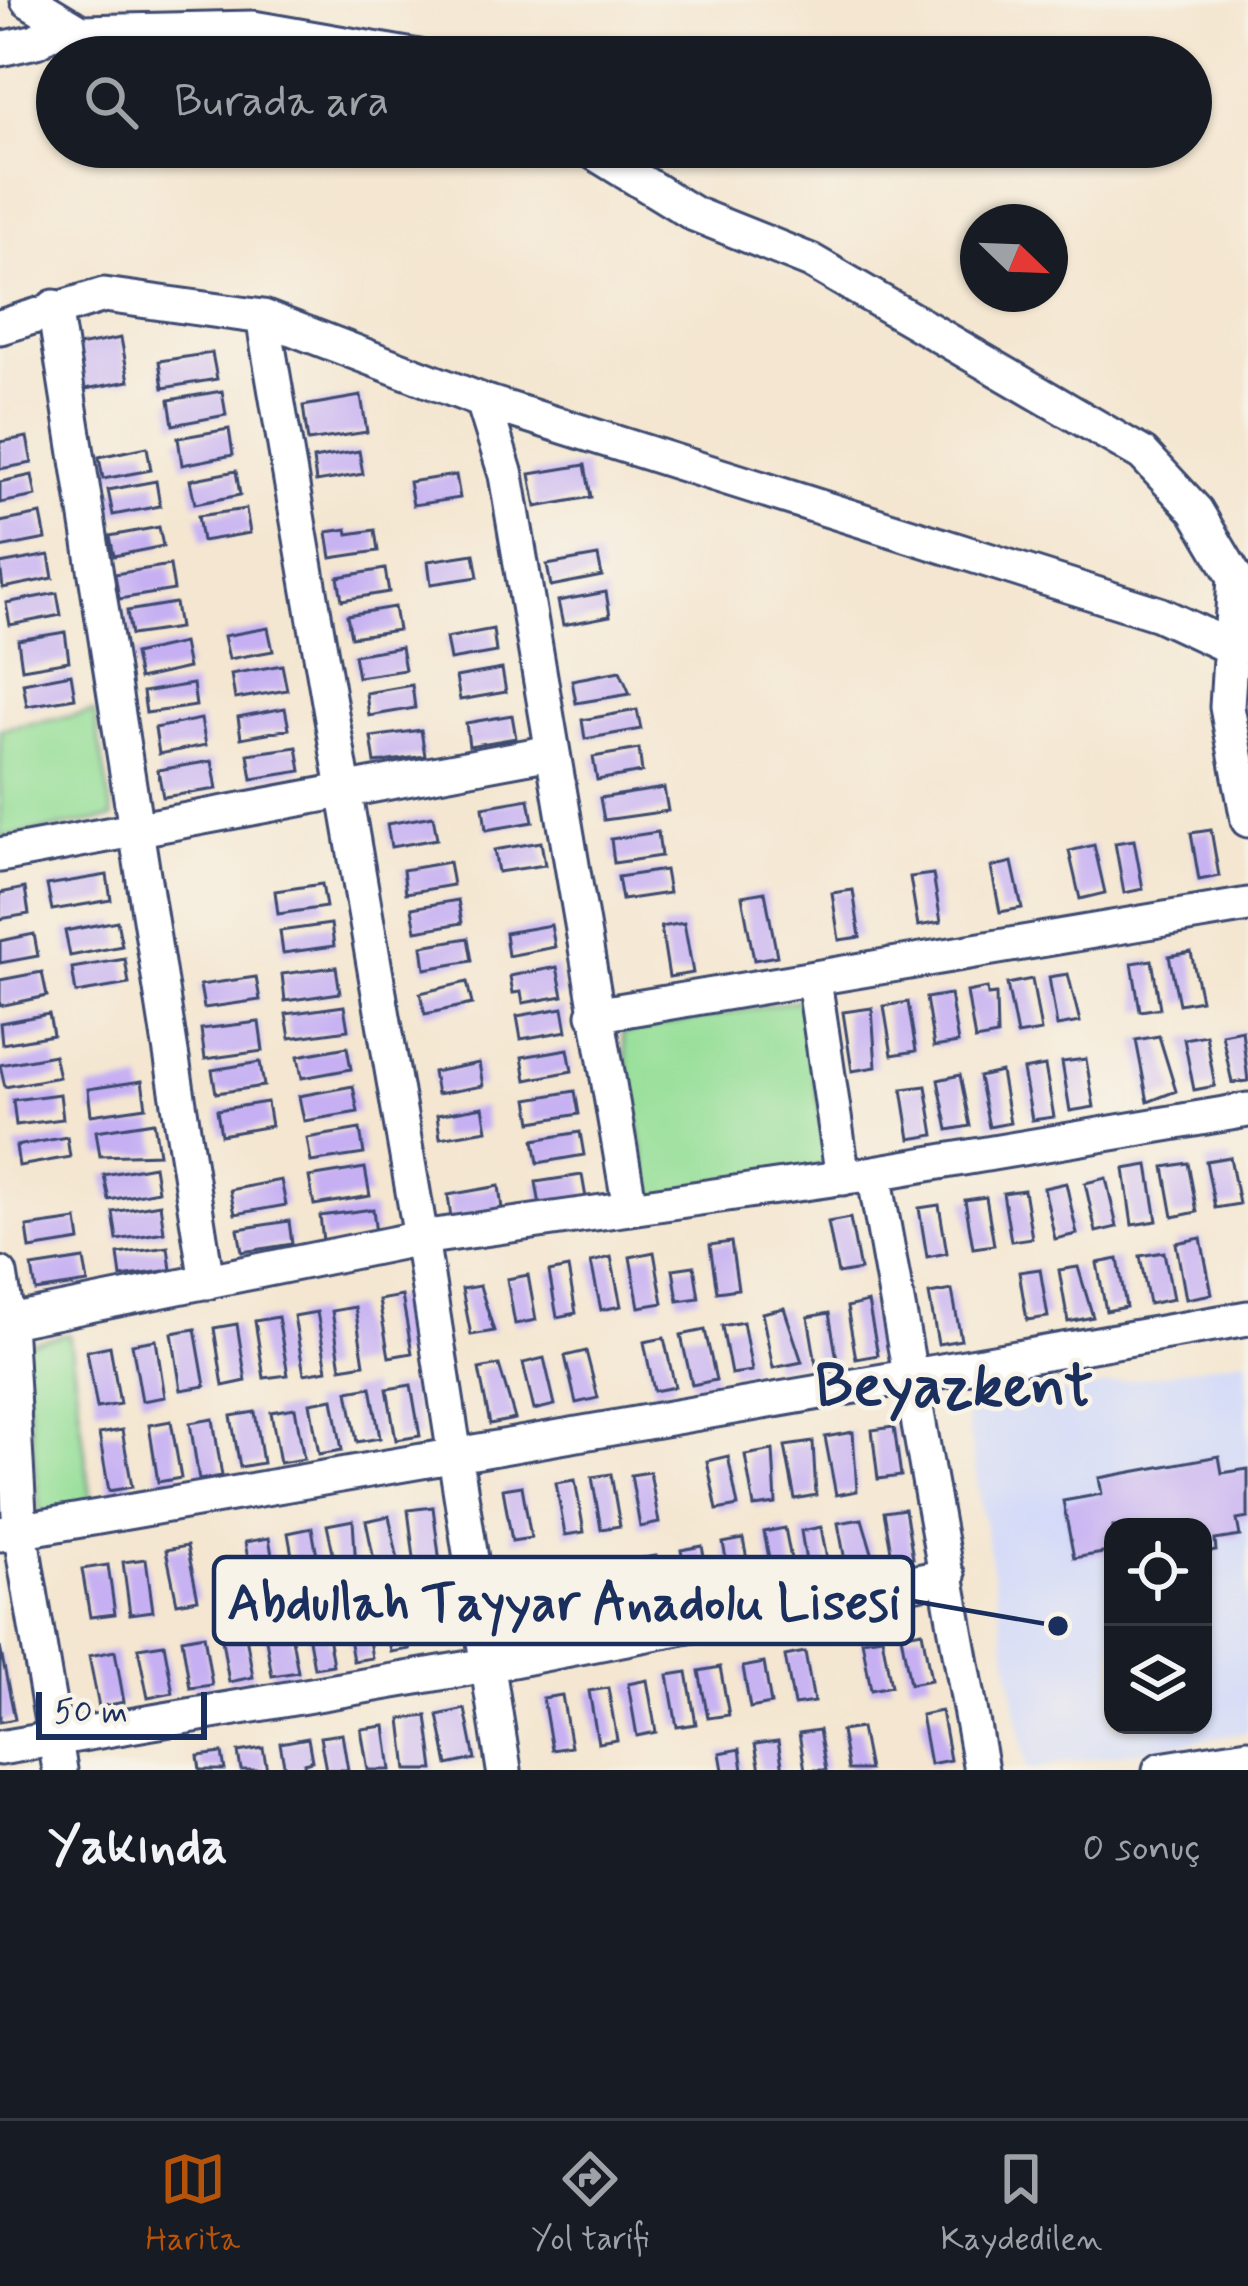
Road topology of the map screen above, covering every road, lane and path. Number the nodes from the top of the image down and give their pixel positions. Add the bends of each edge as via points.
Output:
1 (28, 0) edge
2 (63, 25) junction
3 (44, 36) edge
4 (299, 36) edge
5 (36, 41) edge
6 (0, 49) edge
7 (619, 168) edge
8 (54, 307) junction
9 (263, 316) junction
10 (0, 327) edge
11 (484, 401) junction
12 (1239, 646) edge
13 (551, 752) junction
14 (344, 791) junction
15 (1248, 820) edge
16 (136, 831) junction
17 (0, 855) edge
18 (1248, 905) edge
19 (814, 980) junction
20 (594, 1015) junction
21 (1248, 1110) edge
22 (858, 1176) junction
23 (630, 1208) junction
24 (421, 1238) junction
25 (0, 1274) edge
26 (206, 1282) junction
27 (1248, 1318) edge
28 (4, 1323) edge
29 (914, 1375) junction
30 (454, 1455) junction
31 (10, 1533) edge
32 (948, 1576) junction
33 (487, 1665) junction
34 (0, 1748) edge
35 (57, 1754) edge
36 (1248, 1756) edge
37 (504, 1770) edge
38 (981, 1770) edge
39 (1160, 1770) edge

1 - 2 street
2 - 3 street
2 - 4 street via 81,32 254,28
5 - 6 street
7 - 12 street via 694,214 811,261 1143,454 1223,549 1235,577
8 - 9 street via 104,295
8 - 10 street
8 - 16 street
9 - 11 street
9 - 14 street
11 - 12 street
11 - 13 street via 506,475
12 - 15 street via 1227,707
13 - 14 street
13 - 20 street
14 - 16 street
14 - 24 street
16 - 17 street
16 - 26 street
18 - 19 street
19 - 20 street
19 - 22 street
20 - 23 street
21 - 22 street
22 - 23 street
22 - 29 street
23 - 24 street
24 - 26 street
24 - 30 street
25 - 28 street
26 - 28 street
27 - 29 street
28 - 31 street
29 - 30 street
29 - 32 street
30 - 31 street
30 - 33 street
31 - 35 street
32 - 33 street
32 - 38 street
33 - 35 street
33 - 37 street
34 - 35 street
36 - 39 street

